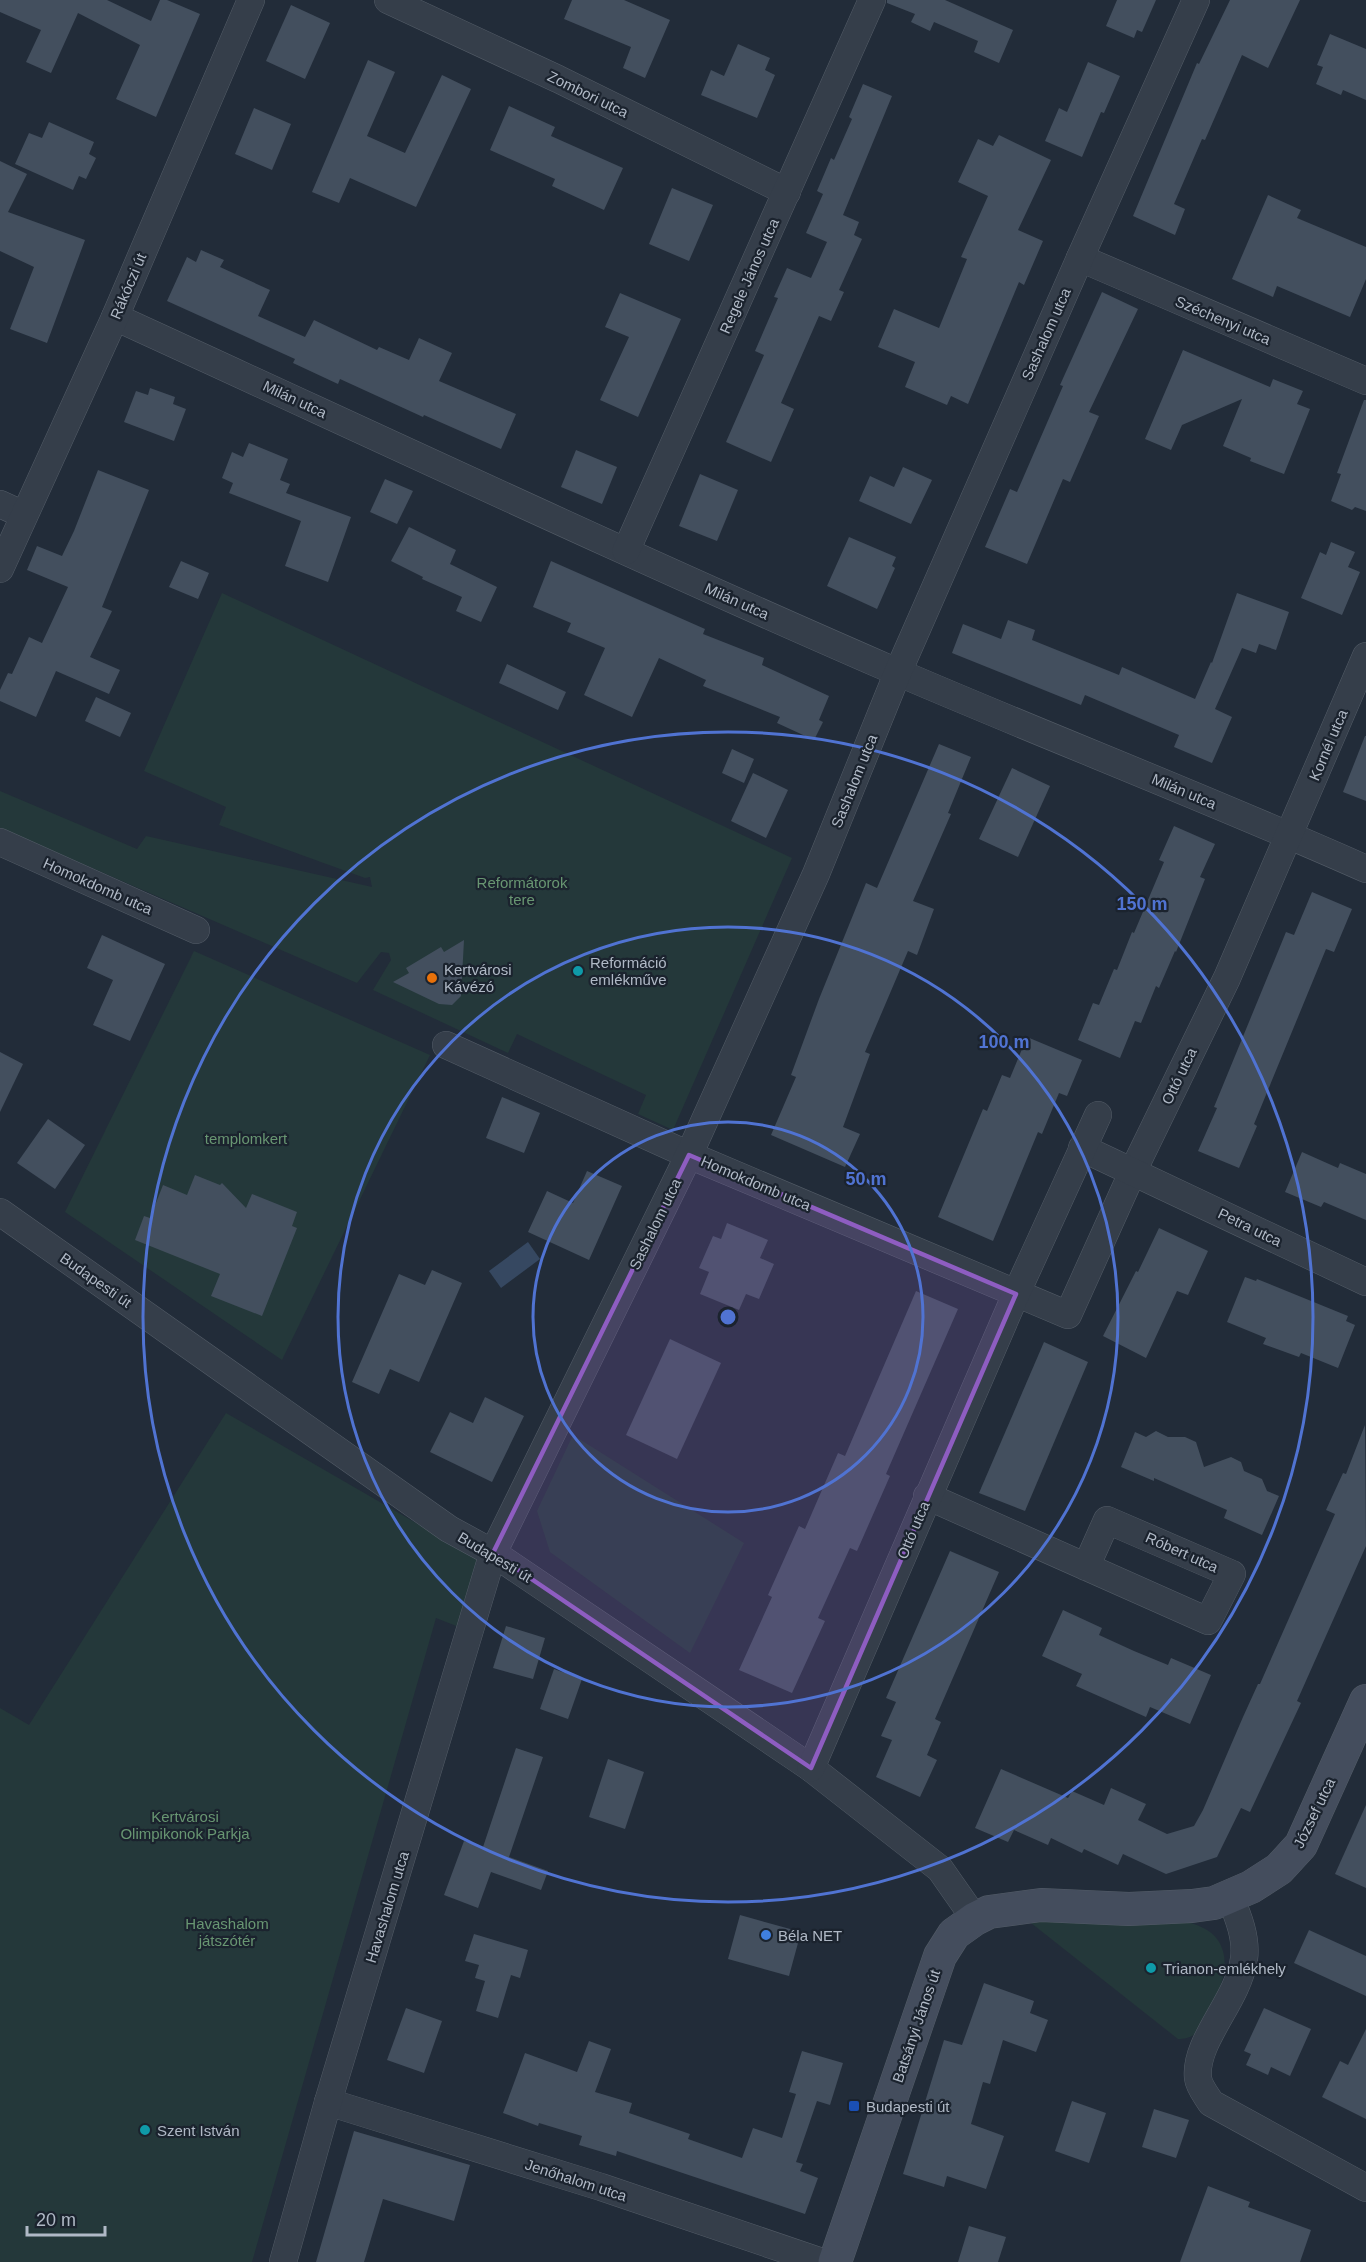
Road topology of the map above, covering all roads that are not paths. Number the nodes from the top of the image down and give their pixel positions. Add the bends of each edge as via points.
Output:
1 (251, 0) edge
2 (388, 0) edge
3 (872, 0) edge
4 (1196, 0) edge
5 (787, 192) junction
6 (1080, 258) junction
7 (115, 316) junction
8 (1366, 381) edge
9 (0, 504) edge
10 (24, 515) junction
11 (626, 551) junction
12 (0, 569) edge
13 (1366, 656) edge
14 (898, 672) junction
15 (1289, 835) junction
16 (0, 842) edge
17 (1366, 869) edge
18 (196, 930) dead end
19 (447, 1045) dead end
20 (1098, 1115) dead end
21 (1082, 1149) junction
22 (689, 1155) junction
23 (1133, 1171) junction
24 (0, 1212) edge
25 (1366, 1282) edge
26 (1016, 1294) junction
27 (1068, 1315) joint
28 (927, 1496) junction
29 (493, 1553) junction
30 (1086, 1567) junction
31 (1366, 1701) edge
32 (812, 1768) junction
33 (1230, 1897) junction
34 (982, 1916) junction
35 (328, 2102) junction
36 (1366, 2188) edge
37 (283, 2262) edge
38 (822, 2262) edge
39 (835, 2262) edge

1 - 7 street, Rákóczi út
2 - 5 street, Zombori utca
3 - 5 street, Regele János utca
4 - 6 street, Sashalom utca
5 - 11 street, Regele János utca
6 - 8 street, Széchenyi utca
6 - 14 street, Sashalom utca
7 - 10 street, Rákóczi út
7 - 11 street, Milán utca
9 - 10 street
10 - 12 street, Rákóczi út
11 - 14 street, Milán utca
13 - 15 street, Kornél utca
14 - 15 street, Milán utca
14 - 22 street, Sashalom utca via 816,874
15 - 17 street, Milán utca
15 - 23 street, Ottó utca via 1227,978
16 - 18 street, Homokdomb utca
19 - 22 street, Homokdomb utca
20 - 21 street, Ottó utca
21 - 23 street, Petra utca
21 - 26 street, Ottó utca
22 - 26 street, Homokdomb utca
22 - 29 street, Sashalom utca
23 - 25 street, Petra utca
23 - 27 street, Ottó utca
24 - 29 street, Budapesti út via 449,1529
26 - 27 street, Homokdomb utca
26 - 28 street, Ottó utca
28 - 30 street, Róbert utca
28 - 32 street, Ottó utca
29 - 32 street, Budapesti út
29 - 35 street, Havashalom utca
30 - 30 street, Róbert utca via 1107,1520 1232,1574 1208,1621
31 - 33 street, József utca via 1301,1845 1267,1878
32 - 34 street, Budapesti út via 940,1869
33 - 34 street, József utca via 1174,1908 1041,1905
33 - 36 street via 1243,1936 1245,1957 1230,2000 1199,2057 1198,2081 1211,2103
34 - 39 street, Batsányi János út via 954,1934 940,1956
35 - 37 street, Havashalom utca
35 - 38 street, Jenőhalom utca via 601,2187

